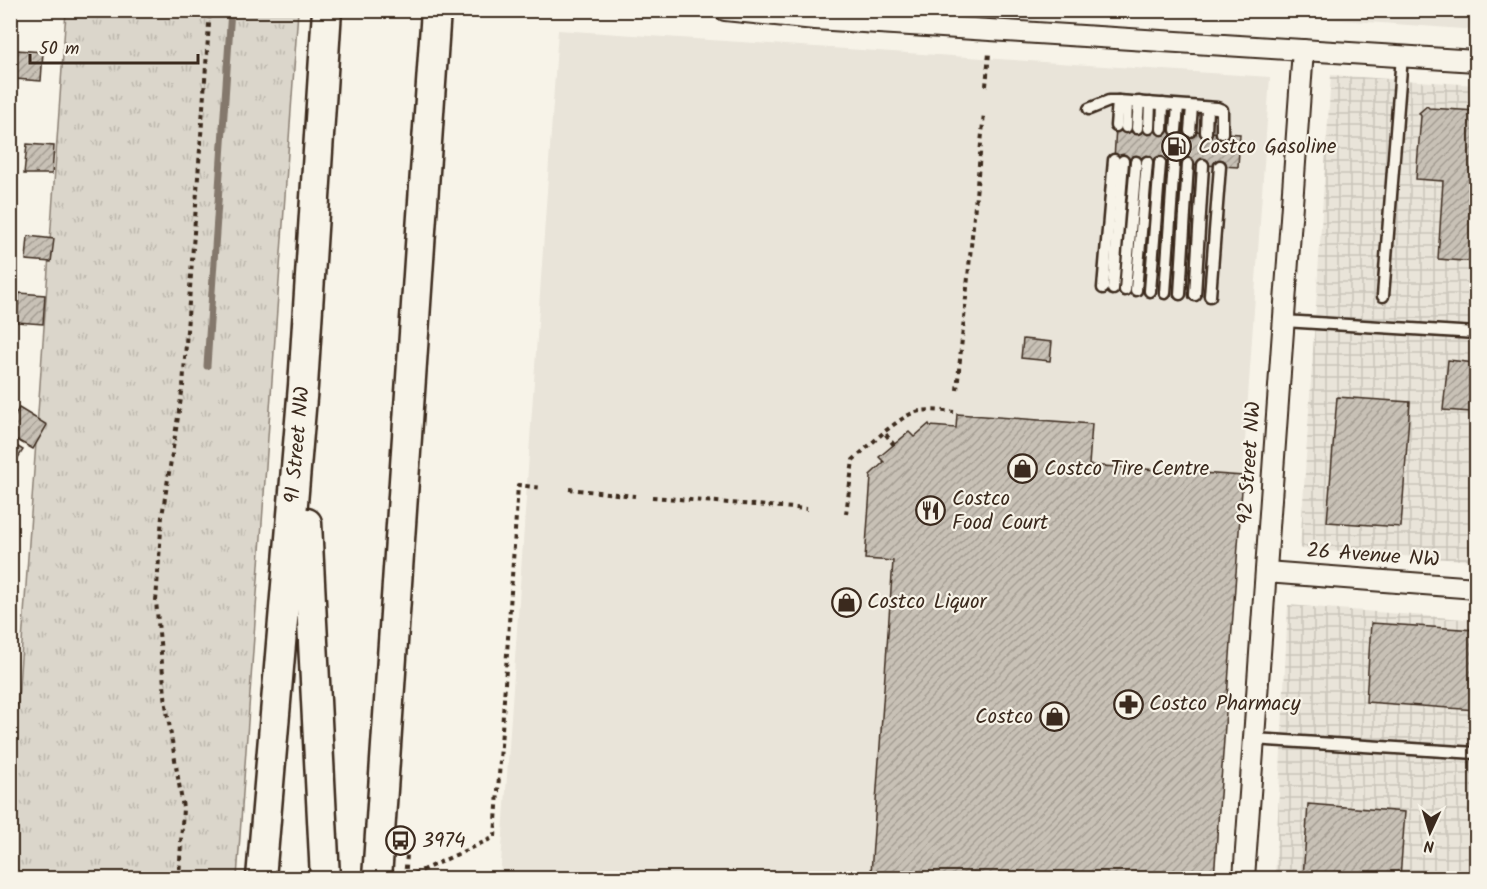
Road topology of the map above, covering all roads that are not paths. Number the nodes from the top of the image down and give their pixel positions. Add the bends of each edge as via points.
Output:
1 (327, 10) edge
2 (436, 10) edge
3 (725, 10) edge
4 (1304, 50) junction
5 (1402, 56) junction
6 (1476, 61) edge
7 (1122, 101) junction
8 (1144, 103) junction
9 (1163, 104) junction
10 (1178, 106) junction
11 (1192, 106) junction
12 (1207, 108) junction
13 (1089, 109) dead end
14 (1121, 127) dead end
15 (1143, 128) dead end
16 (1162, 129) dead end
17 (1176, 130) dead end
18 (1190, 131) dead end
19 (1206, 132) dead end
20 (1222, 133) dead end
21 (1119, 161) dead end
22 (1141, 162) dead end
23 (1160, 163) dead end
24 (1174, 164) dead end
25 (1188, 164) dead end
26 (1203, 165) dead end
27 (1220, 166) dead end
28 (1108, 288) dead end
29 (1131, 290) dead end
30 (1150, 291) dead end
31 (1165, 292) dead end
32 (1180, 294) dead end
33 (1195, 295) dead end
34 (1210, 296) dead end
35 (1383, 296) dead end
36 (1284, 321) junction
37 (1476, 333) edge
38 (303, 386) junction
39 (1266, 572) junction
40 (1476, 588) edge
41 (1253, 739) junction
42 (1476, 753) edge
43 (261, 879) edge
44 (325, 879) edge
45 (378, 879) edge
46 (1245, 879) edge

1 - 38 main road, 91 Street NW
2 - 45 main road
3 - 4 street
4 - 5 street
4 - 36 street, 92 Street NW
5 - 6 street
5 - 35 lane
7 - 8 lane
7 - 13 lane via 1109,101
7 - 14 lane
8 - 9 lane
8 - 15 lane
9 - 10 lane
9 - 16 lane
10 - 11 lane
10 - 17 lane
11 - 12 lane
11 - 18 lane
12 - 19 lane
12 - 20 lane via 1222,110
21 - 28 lane
22 - 29 lane
23 - 30 lane
24 - 31 lane
25 - 32 lane
26 - 33 lane
27 - 34 lane
36 - 37 lane
36 - 39 street, 92 Street NW
38 - 43 main road, 91 Street NW
38 - 44 main road
39 - 40 street, 26 Avenue NW
39 - 41 street, 92 Street NW
41 - 42 lane
41 - 46 street, 92 Street NW

